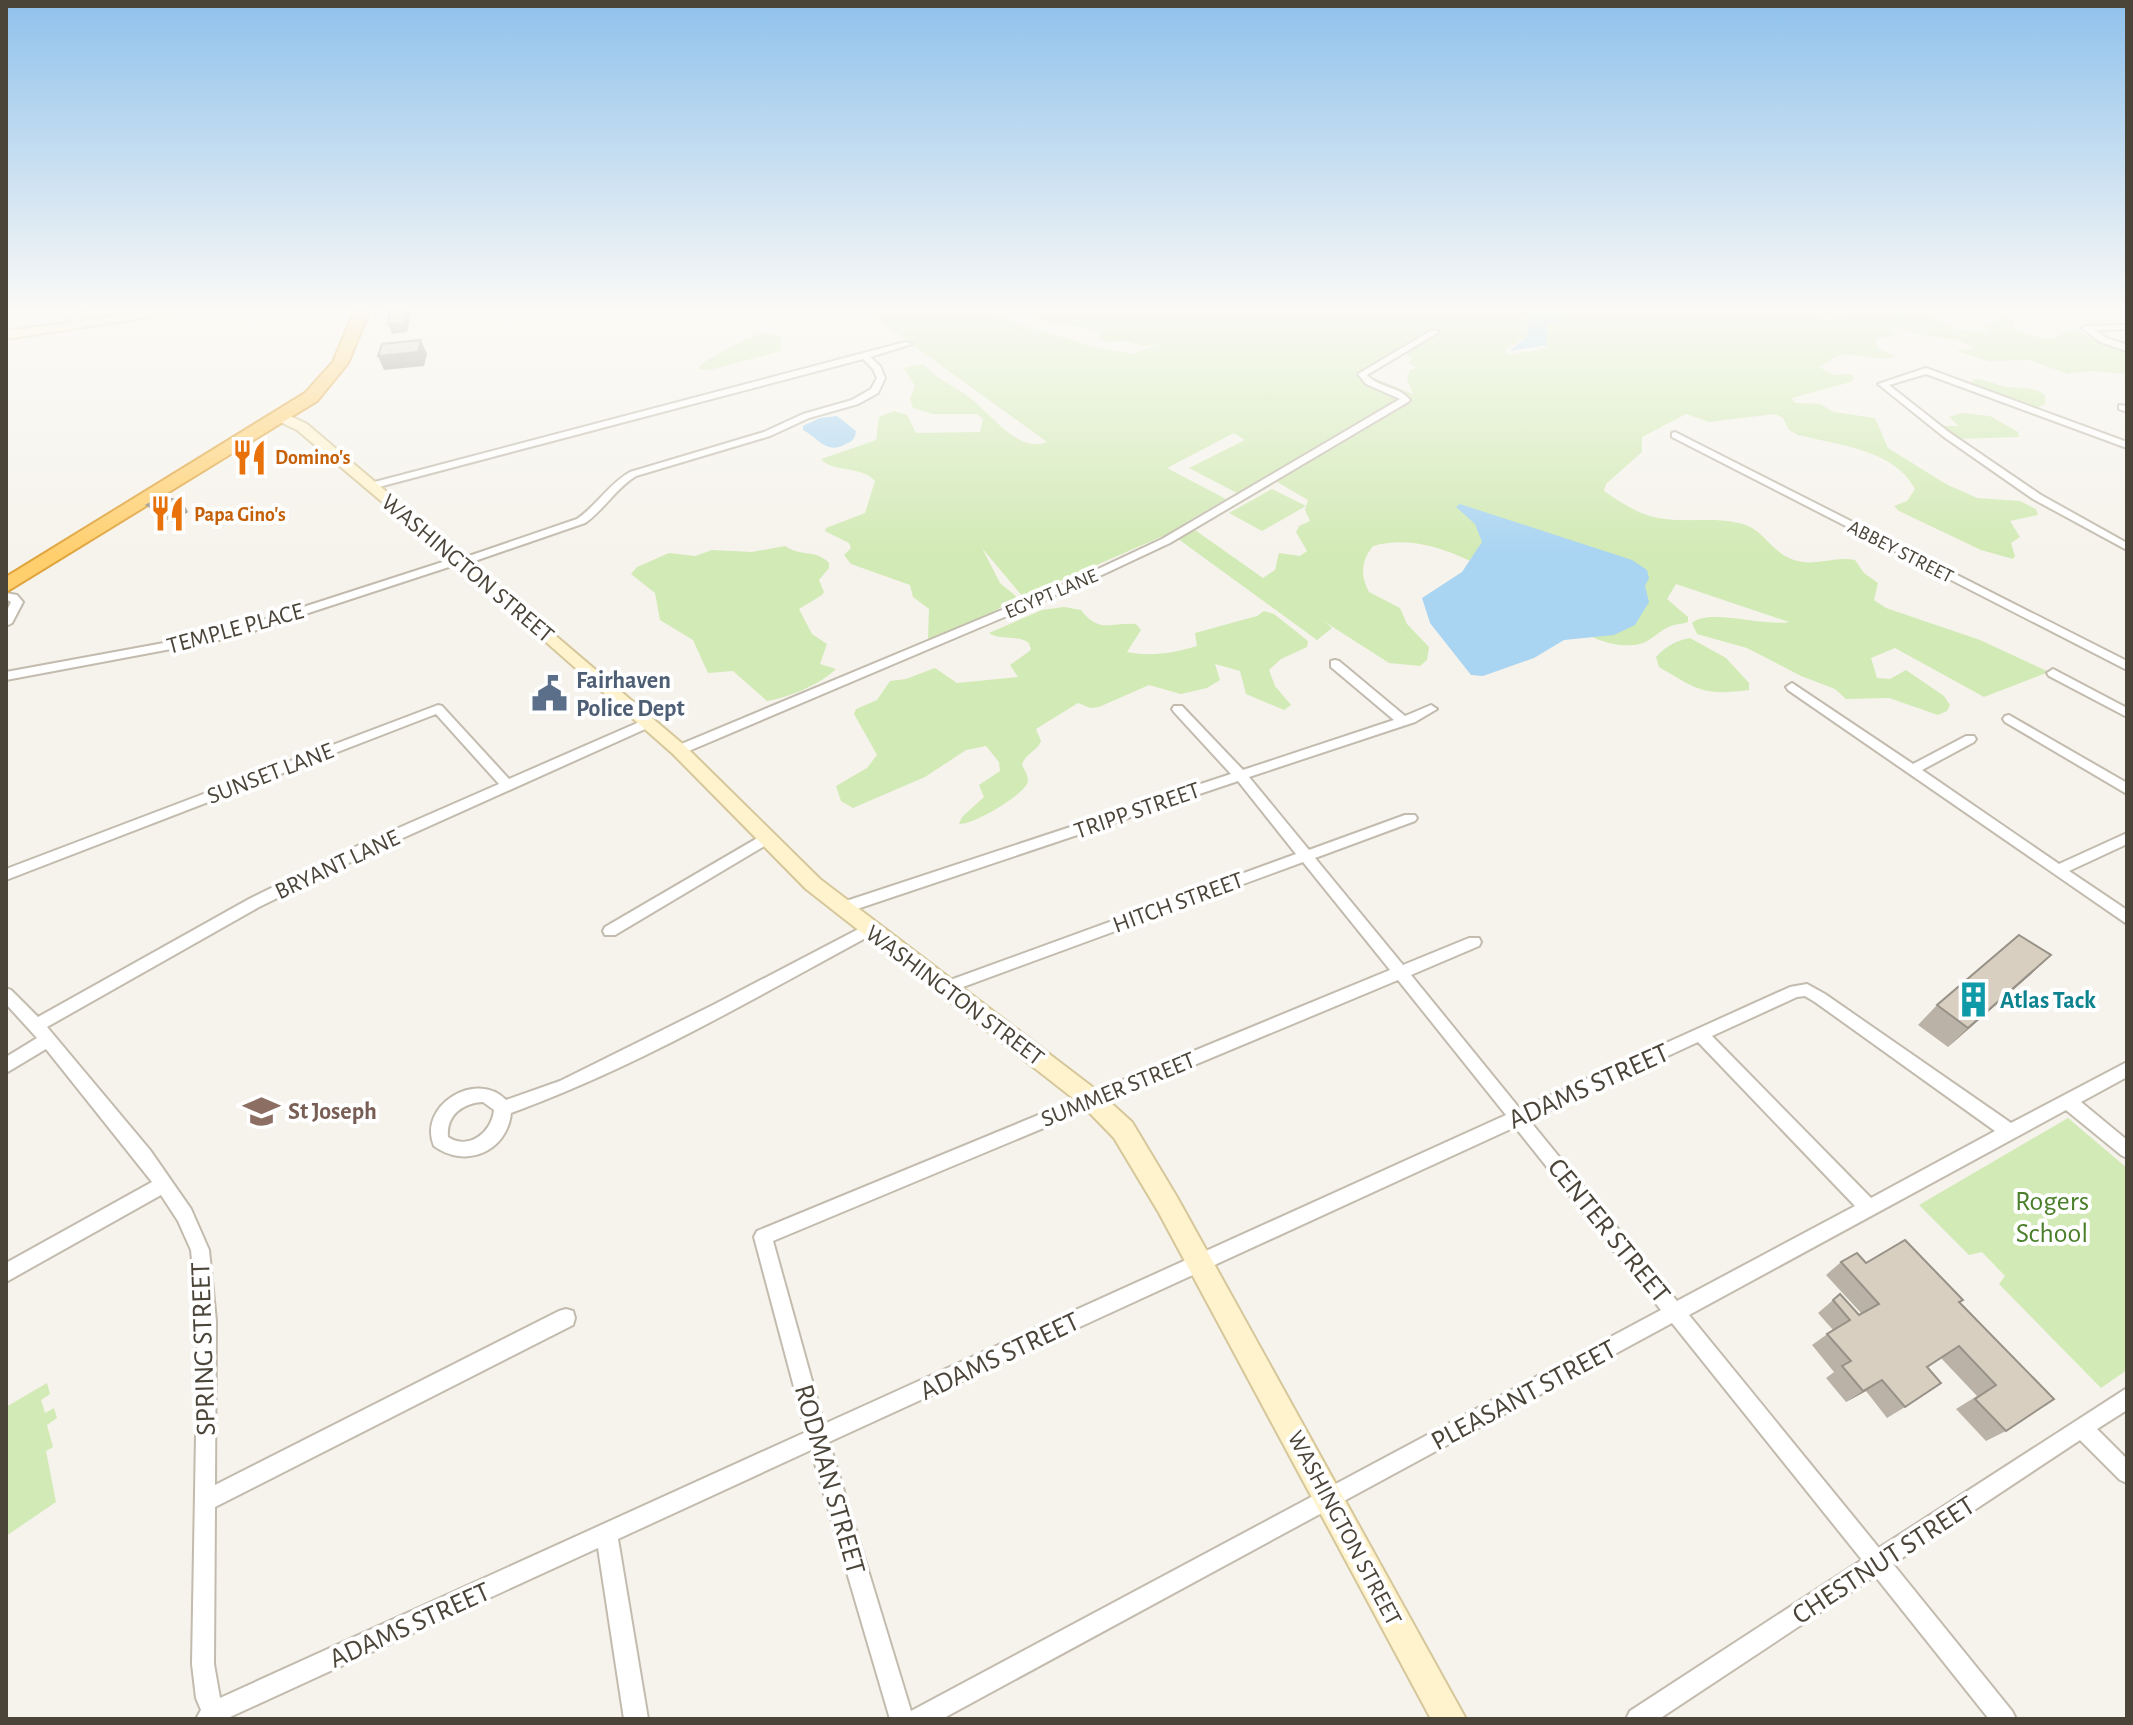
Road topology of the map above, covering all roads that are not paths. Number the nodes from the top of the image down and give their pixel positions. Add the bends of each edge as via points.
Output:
1 (301, 392) edge
2 (316, 392) edge
3 (726, 392) edge
4 (871, 392) edge
5 (1395, 392) edge
6 (1892, 392) edge
7 (1984, 392) edge
8 (281, 417) junction
9 (1675, 435) dead end
10 (2127, 445) edge
11 (371, 486) junction
12 (2127, 547) edge
13 (460, 561) junction
14 (6, 586) edge
15 (6, 596) edge
16 (7, 617) edge
17 (1335, 664) dead end
18 (2127, 666) edge
19 (2053, 673) dead end
20 (6, 676) edge
21 (1792, 687) dead end
22 (1178, 709) dead end
23 (1431, 709) dead end
24 (2127, 713) edge
25 (2009, 719) dead end
26 (1403, 721) junction
27 (648, 723) junction
28 (1970, 739) dead end
29 (679, 750) junction
30 (1914, 769) junction
31 (1238, 776) junction
32 (508, 786) junction
33 (2127, 789) edge
34 (1410, 818) dead end
35 (766, 838) junction
36 (2127, 838) edge
37 (1305, 855) junction
38 (2059, 870) junction
39 (6, 875) edge
40 (842, 908) junction
41 (2127, 918) edge
42 (870, 929) junction
43 (610, 931) dead end
44 (1474, 942) dead end
45 (1401, 974) junction
46 (947, 987) junction
47 (6, 994) edge
48 (42, 1032) junction
49 (1700, 1034) junction
50 (6, 1066) edge
51 (2127, 1069) edge
52 (1091, 1099) junction
53 (2068, 1102) junction
54 (503, 1108) dead end
55 (1519, 1117) junction
56 (2010, 1132) junction
57 (2127, 1150) edge
58 (164, 1184) junction
59 (1868, 1207) junction
60 (763, 1237) joint
61 (1199, 1262) junction
62 (6, 1273) edge
63 (1676, 1312) junction
64 (566, 1318) dead end
65 (2127, 1398) edge
66 (2082, 1428) junction
67 (818, 1438) junction
68 (2127, 1473) edge
69 (1328, 1499) junction
70 (204, 1502) junction
71 (607, 1534) junction
72 (1878, 1562) junction
73 (214, 1717) edge
74 (636, 1719) edge
75 (902, 1719) edge
76 (919, 1719) edge
77 (1449, 1719) edge
78 (1638, 1719) edge
79 (2004, 1719) edge

1 - 8 highway
2 - 8 highway
3 - 11 street
4 - 13 street, TEMPLE PLACE via 775,432 633,474 581,521
5 - 29 street, EGYPT LANE via 1405,400 1166,541
6 - 12 street via 2037,497
7 - 10 street
8 - 11 main road, WASHINGTON STREET via 302,427
8 - 14 highway
9 - 18 street, ABBEY STREET
11 - 13 main road, WASHINGTON STREET
13 - 20 street, TEMPLE PLACE via 231,634
13 - 27 main road, WASHINGTON STREET
15 - 16 street via 17,599
17 - 26 street
19 - 24 street
21 - 30 street
22 - 31 street, CENTER STREET
23 - 26 street, TRIPP STREET
25 - 33 street
26 - 31 street, TRIPP STREET
27 - 29 main road, WASHINGTON STREET
27 - 32 street, BRYANT LANE
28 - 30 street
29 - 35 main road, WASHINGTON STREET
30 - 38 street
31 - 37 street, CENTER STREET
31 - 40 street, TRIPP STREET
32 - 39 street, SUNSET LANE via 438,709
32 - 48 street, BRYANT LANE via 254,903
34 - 37 street, HITCH STREET
35 - 40 main road, WASHINGTON STREET
35 - 43 street
36 - 38 street
37 - 45 street, CENTER STREET
37 - 46 street, HITCH STREET
38 - 41 street
40 - 42 main road, WASHINGTON STREET
42 - 46 main road, WASHINGTON STREET
42 - 54 street via 565,1086
44 - 45 street, SUMMER STREET
45 - 52 street, SUMMER STREET
45 - 55 street, CENTER STREET
46 - 52 main road, WASHINGTON STREET
47 - 48 street, SPRING STREET
48 - 50 street, BRYANT LANE
48 - 58 street, SPRING STREET
49 - 55 street, ADAMS STREET
49 - 56 street, ADAMS STREET via 1803,989
49 - 59 street
51 - 53 street, PLEASANT STREET
52 - 60 street, SUMMER STREET
52 - 61 main road, WASHINGTON STREET via 1134,1145
53 - 56 street, PLEASANT STREET
53 - 57 street
55 - 61 street, ADAMS STREET
55 - 63 street, CENTER STREET
56 - 59 street, PLEASANT STREET
58 - 62 street
58 - 70 street, SPRING STREET via 194,1232 204,1270
59 - 63 street, PLEASANT STREET
60 - 67 street, RODMAN STREET
61 - 67 street, ADAMS STREET
61 - 69 main road, WASHINGTON STREET
63 - 69 street, PLEASANT STREET
63 - 72 street, CENTER STREET
64 - 70 street
65 - 66 street, CHESTNUT STREET
66 - 68 street
66 - 72 street, CHESTNUT STREET
67 - 71 street, ADAMS STREET
67 - 75 street, RODMAN STREET
69 - 76 street, PLEASANT STREET
69 - 77 main road, WASHINGTON STREET
70 - 73 street, SPRING STREET via 203,1664
71 - 73 street, ADAMS STREET
71 - 74 street
72 - 78 street, CHESTNUT STREET
72 - 79 street, CENTER STREET

